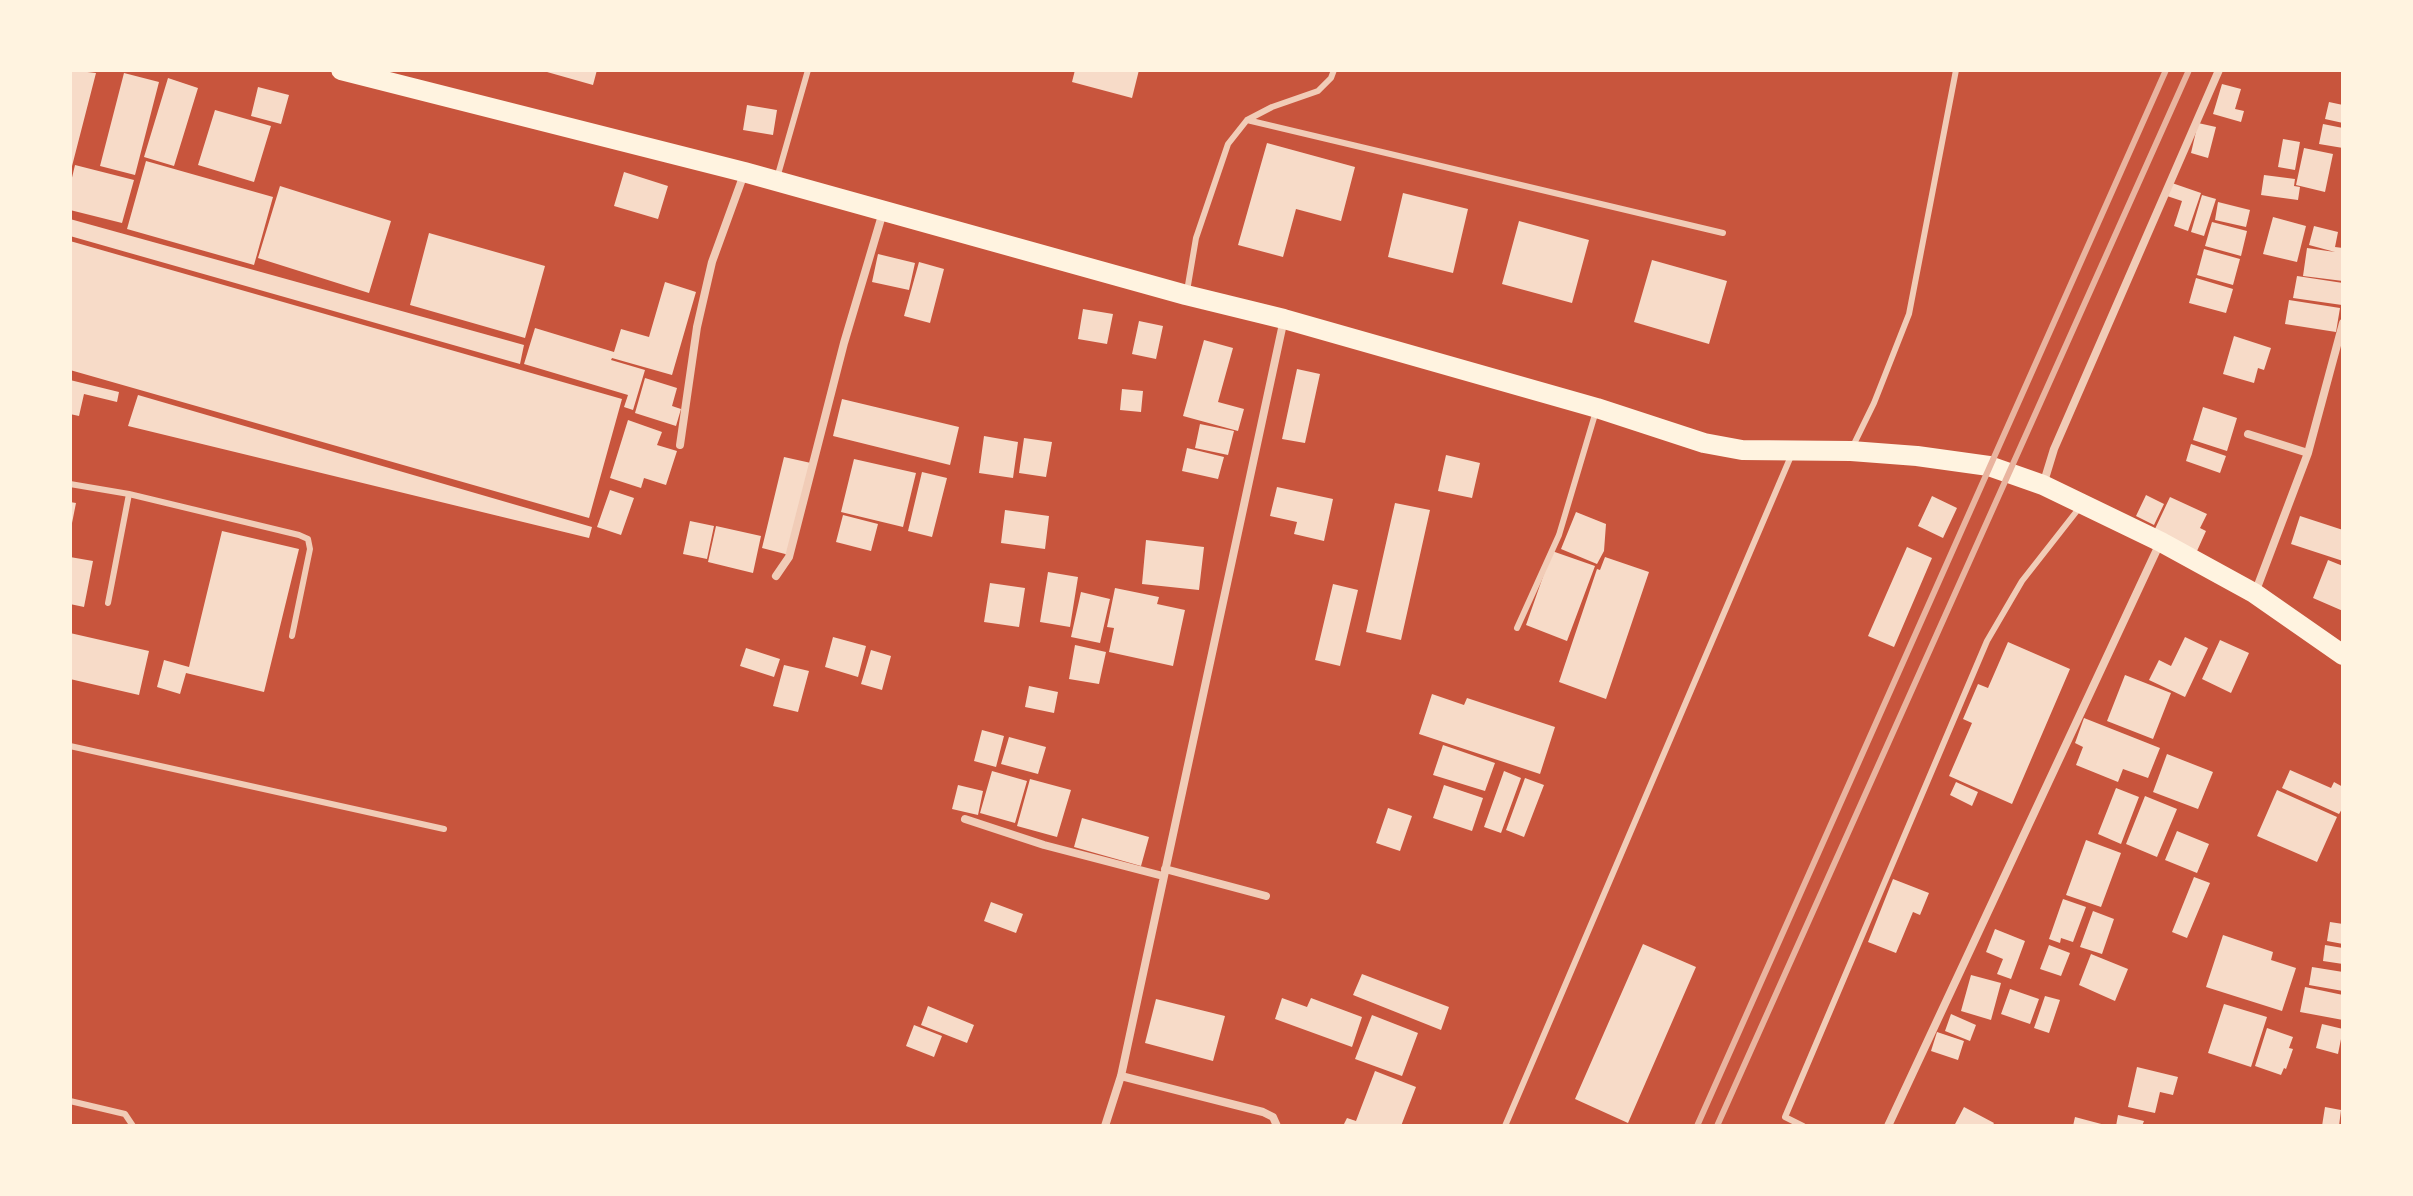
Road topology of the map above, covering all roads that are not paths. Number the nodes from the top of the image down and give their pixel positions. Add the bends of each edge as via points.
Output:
1 (341, 70) edge
2 (808, 70) edge
3 (1334, 70) edge
4 (1956, 70) edge
5 (2219, 70) edge
6 (1247, 120) junction
7 (744, 172) junction
8 (776, 182) junction
9 (884, 211) junction
10 (1723, 233) dead end
11 (1186, 295) junction
12 (1284, 319) junction
13 (2343, 323) edge
14 (1597, 408) junction
15 (2248, 434) dead end
16 (680, 445) dead end
17 (1851, 451) junction
18 (1793, 452) junction
19 (2308, 453) junction
20 (70, 484) edge
21 (2043, 485) junction
22 (129, 494) junction
23 (2082, 504) junction
24 (2161, 542) junction
25 (776, 576) dead end
26 (2254, 593) junction
27 (108, 603) dead end
28 (1517, 628) dead end
29 (292, 636) dead end
30 (2343, 655) edge
31 (70, 746) edge
32 (965, 819) dead end
33 (444, 829) dead end
34 (1164, 873) junction
35 (1266, 896) dead end
36 (1121, 1076) junction
37 (70, 1101) edge
38 (133, 1126) edge
39 (1105, 1126) edge
40 (1277, 1126) edge
41 (1505, 1126) edge
42 (1803, 1126) edge
43 (1888, 1126) edge

1 - 7 main road
2 - 8 lane
3 - 6 lane via 1318,91
4 - 17 lane via 1909,314
5 - 21 street
6 - 10 lane
6 - 11 lane via 1228,144 1196,238
7 - 8 main road
7 - 16 street via 712,262
8 - 9 main road
9 - 11 main road
9 - 25 street via 789,557
11 - 12 main road
12 - 14 main road
12 - 34 street
13 - 19 street
14 - 18 main road via 1704,443
14 - 28 lane via 1559,535
15 - 19 street
17 - 18 main road
17 - 21 main road via 1989,466
18 - 41 lane
19 - 26 street
20 - 22 lane
21 - 23 main road
22 - 27 lane
22 - 29 lane via 308,539
23 - 24 main road
23 - 42 lane via 2022,581 1987,641 1785,1117
24 - 26 main road
24 - 43 street
26 - 30 main road
31 - 33 lane
32 - 34 street via 1044,845
34 - 35 street
34 - 36 street
36 - 39 street
36 - 40 street via 1263,1112
37 - 38 lane via 125,1114

